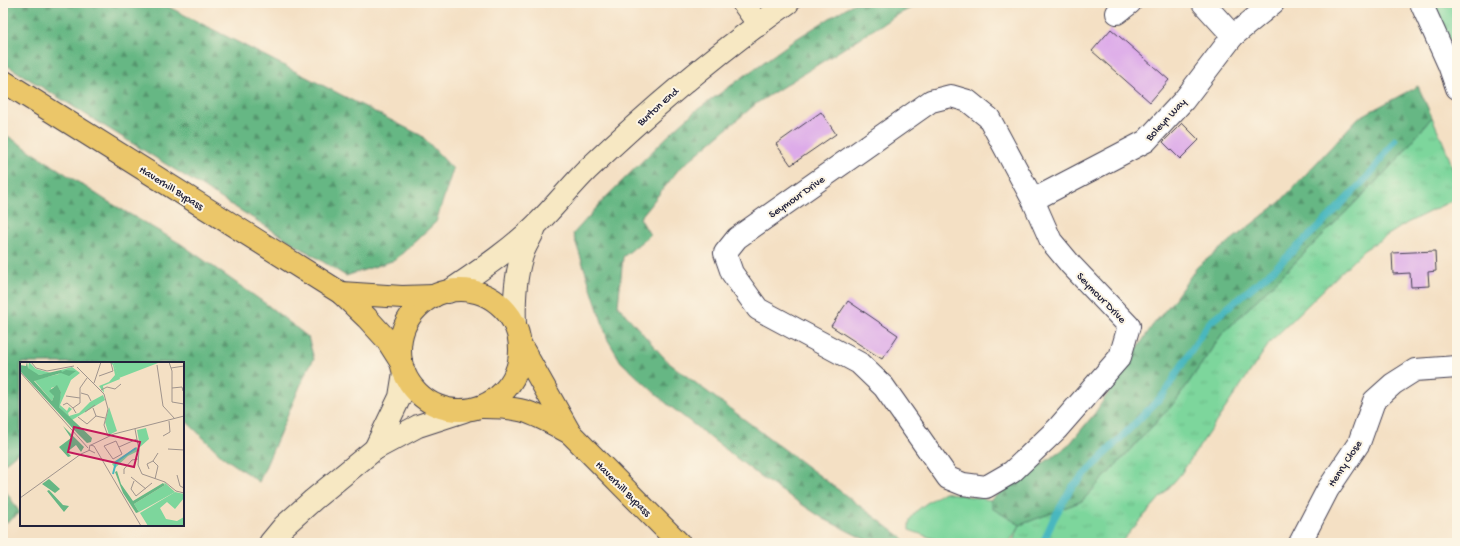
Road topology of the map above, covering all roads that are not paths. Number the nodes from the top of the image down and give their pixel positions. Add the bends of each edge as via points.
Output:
1 (743, 3) edge
2 (788, 3) edge
3 (1204, 3) edge
4 (1273, 3) edge
5 (1421, 3) edge
6 (759, 25) junction
7 (1234, 36) junction
8 (3, 81) edge
9 (1457, 88) edge
10 (1033, 200) junction
11 (539, 222) junction
12 (341, 293) junction
13 (441, 294) junction
14 (518, 335) junction
15 (402, 367) junction
16 (1457, 367) edge
17 (473, 408) junction
18 (570, 433) junction
19 (375, 449) junction
20 (270, 543) edge
21 (678, 543) edge
22 (1300, 543) edge

1 - 6 street
2 - 6 street, Burton End
3 - 7 street
4 - 7 street, Boleyn Way
5 - 9 street
6 - 11 street, Burton End via 681,84 588,170
7 - 10 street, Boleyn Way via 1184,100 1146,140
8 - 12 main road, Haverhill Bypass
10 - 10 street, Seymour Drive via 1051,241 1129,326 1120,357 1057,429 1012,472 986,487 963,484 948,478 884,387 859,363 758,309 732,273 725,253 737,238 931,101 951,96 968,101 989,118
11 - 13 street, Burton End via 494,260
11 - 14 street, Burton End via 524,251 514,299
12 - 13 main road, Haverhill Bypass via 402,297
12 - 15 main road, Haverhill Bypass via 387,340
13 - 14 main road via 468,291 487,296 504,308
13 - 15 main road via 418,307 406,324 401,343
14 - 17 main road via 519,363 512,382 499,396
14 - 18 main road, Haverhill Bypass
15 - 17 main road via 413,388 427,401 445,408
15 - 19 street via 400,397
16 - 22 street, Henry Close via 1415,370 1393,384 1374,401 1359,443 1328,489
17 - 18 main road, Haverhill Bypass via 524,411
17 - 19 street via 418,426
18 - 21 main road, Haverhill Bypass
19 - 20 street via 312,500

